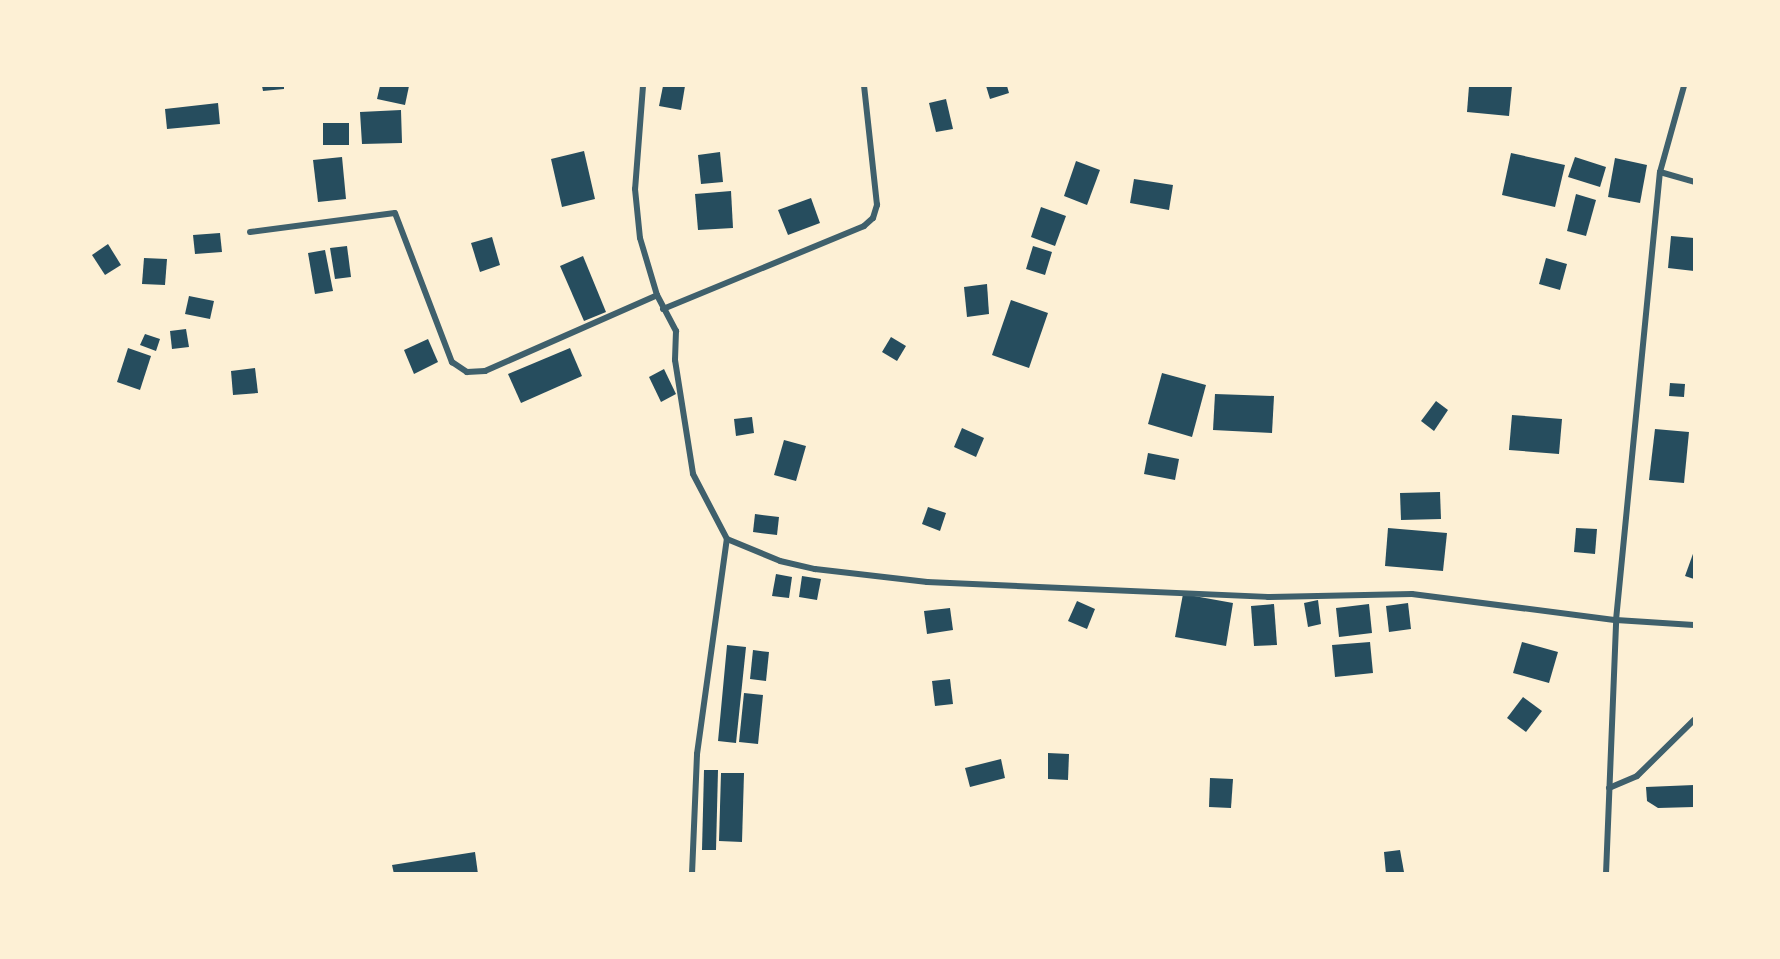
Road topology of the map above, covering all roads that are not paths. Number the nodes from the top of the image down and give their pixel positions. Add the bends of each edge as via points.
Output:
1 (643, 86) edge
2 (864, 86) edge
3 (1684, 86) edge
4 (1660, 172) junction
5 (1695, 182) edge
6 (250, 232) dead end
7 (657, 295) junction
8 (663, 309) junction
9 (727, 539) junction
10 (1616, 620) junction
11 (1695, 625) edge
12 (1695, 720) edge
13 (1609, 788) junction
14 (692, 873) edge
15 (1606, 873) edge

1 - 7 street via 635,189 640,238
2 - 8 street via 877,205 873,218 864,226
3 - 4 street
4 - 5 street
4 - 10 street
6 - 7 street via 395,213 452,362 466,372 485,371
7 - 8 street
8 - 9 street via 675,331 675,360 693,474
9 - 10 street via 780,561 815,569 927,582 1268,597 1412,594
9 - 14 street via 697,754
10 - 11 street
10 - 13 street
12 - 13 street via 1637,776
13 - 15 street

